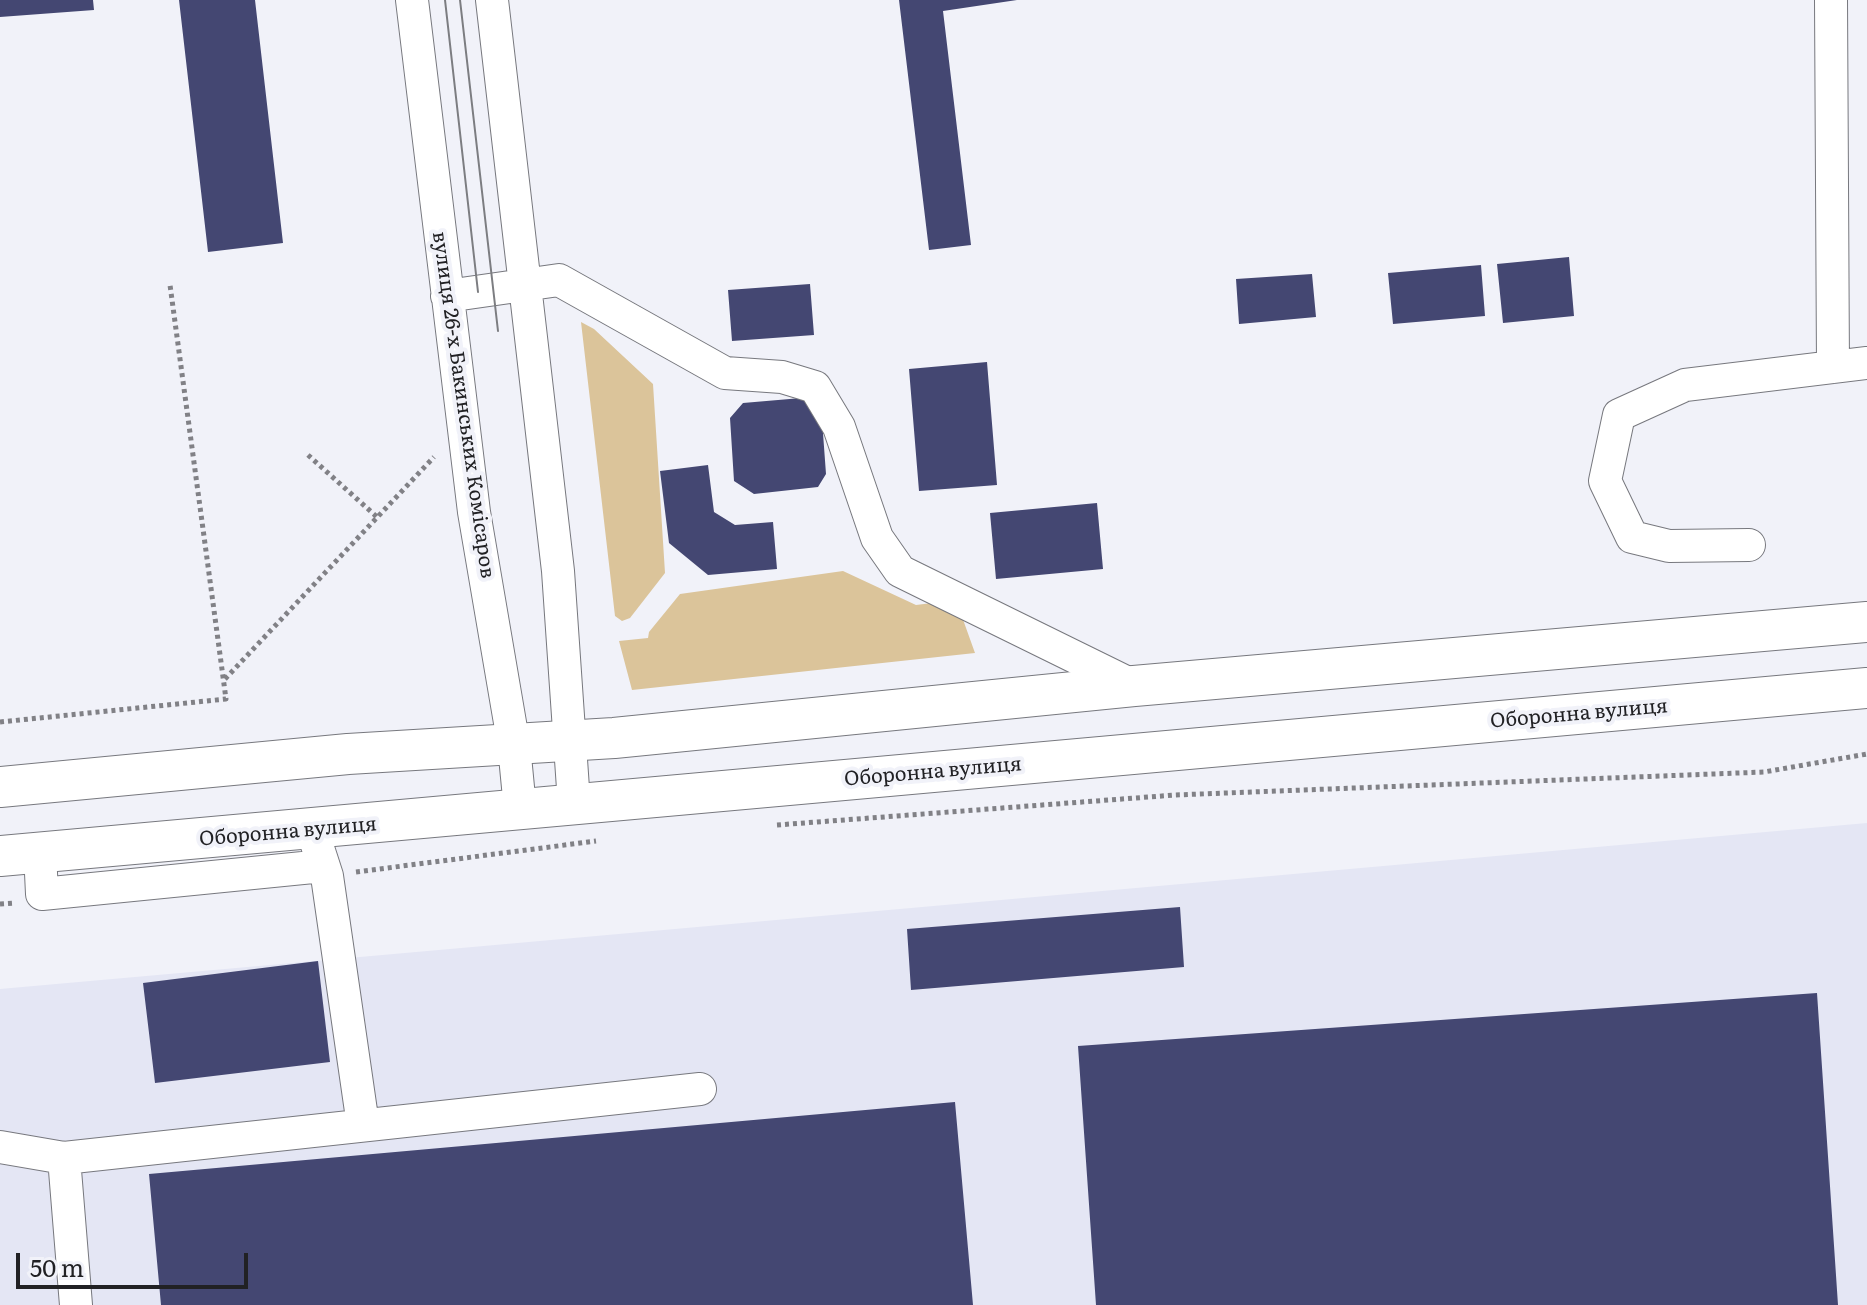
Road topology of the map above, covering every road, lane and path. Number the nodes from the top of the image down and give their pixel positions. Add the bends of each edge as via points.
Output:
1 (412, 0) edge
2 (492, 0) edge
3 (1831, 0) edge
4 (170, 285) dead end
5 (526, 286) junction
6 (447, 296) junction
7 (1867, 363) edge
8 (1833, 367) junction
9 (308, 455) dead end
10 (434, 457) dead end
11 (377, 517) junction
12 (1749, 545) dead end
13 (1867, 622) edge
14 (224, 679) junction
15 (1134, 686) junction
16 (1867, 688) edge
17 (0, 722) edge
18 (569, 741) junction
19 (514, 746) junction
20 (1867, 754) edge
21 (0, 787) edge
22 (574, 803) junction
23 (520, 808) junction
24 (768, 825) dead end
25 (611, 839) dead end
26 (0, 856) edge
27 (321, 858) junction
28 (31, 901) dead end
29 (0, 904) edge
30 (700, 1089) dead end
31 (363, 1125) junction
32 (0, 1147) edge
33 (64, 1158) junction
34 (76, 1305) edge

1 - 6 street, вулиця 26-х Бакинських Комісаров
2 - 5 street
3 - 8 street
4 - 14 path
5 - 6 street
5 - 15 street via 559,280 725,373 782,377 815,387 839,427 877,538 900,571
5 - 18 street via 558,571
6 - 19 street, вулиця 26-х Бакинських Комісаров via 474,512
7 - 8 street
8 - 12 street via 1685,385 1619,415 1605,481 1632,537 1669,546
9 - 11 path
10 - 11 path
11 - 14 path
13 - 15 main road
14 - 17 path via 226,699
15 - 18 main road
16 - 22 main road, Оборонна вулиця
18 - 19 main road
18 - 22 street
19 - 21 main road via 348,754
19 - 23 street, вулиця 26-х Бакинських Комісаров
20 - 24 path via 1764,772 1175,795
22 - 23 main road, Оборонна вулиця
23 - 27 main road, Оборонна вулиця
25 - 27 path
26 - 27 main road, Оборонна вулиця via 40,852
27 - 31 street
28 - 29 path
30 - 31 street
31 - 33 street
32 - 33 street
33 - 34 street

